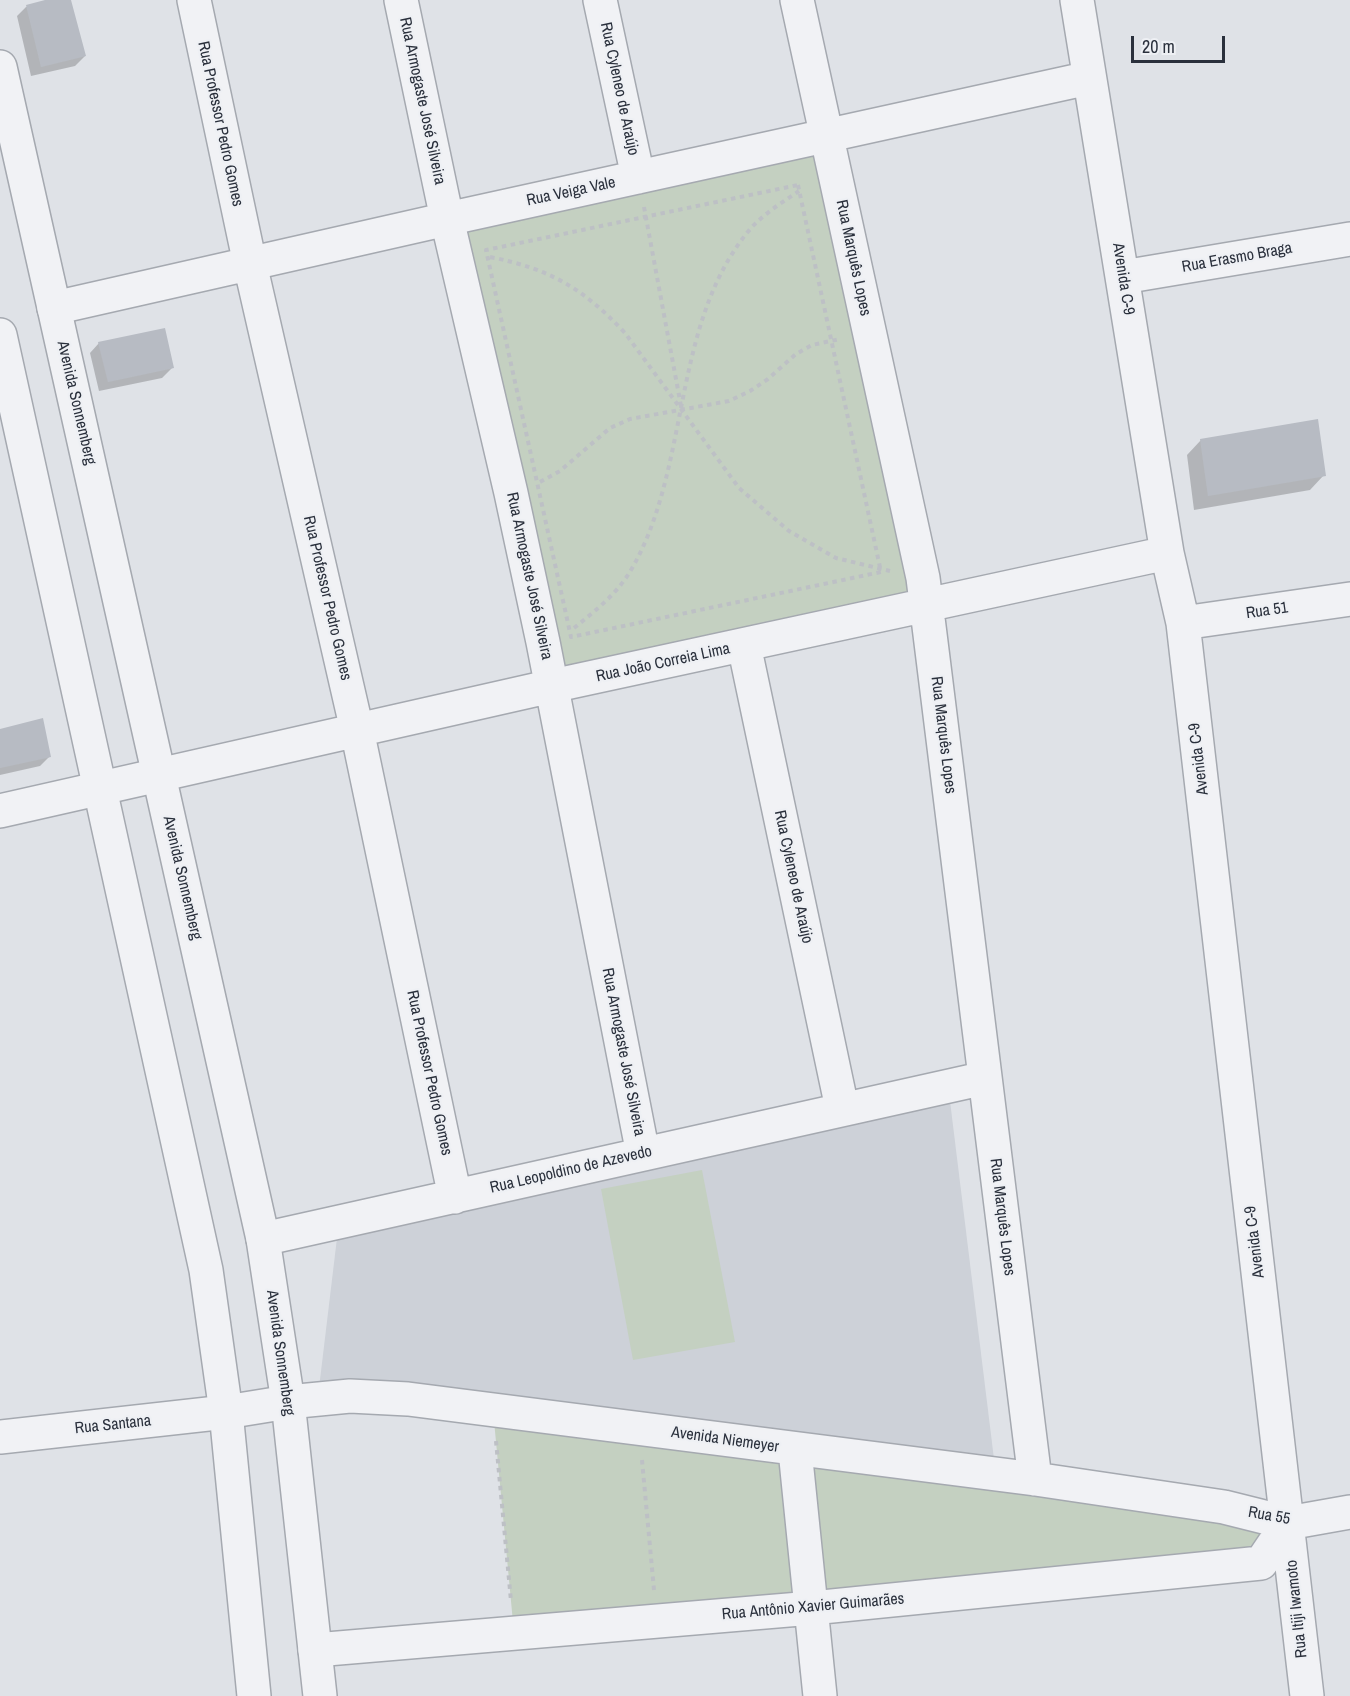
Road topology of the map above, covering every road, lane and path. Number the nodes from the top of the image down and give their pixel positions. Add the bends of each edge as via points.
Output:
1 (194, 0) edge
2 (401, 0) edge
3 (600, 0) edge
4 (797, 0) edge
5 (1077, 0) edge
6 (0, 67) edge
7 (1089, 78) junction
8 (830, 152) junction
9 (638, 177) junction
10 (800, 191) junction
11 (646, 217) junction
12 (450, 233) junction
13 (1350, 239) edge
14 (487, 256) junction
15 (250, 264) junction
16 (1123, 277) junction
17 (54, 309) junction
18 (869, 333) junction
19 (0, 335) edge
20 (832, 340) junction
21 (682, 410) junction
22 (524, 488) junction
23 (1167, 553) junction
24 (880, 568) junction
25 (925, 591) junction
26 (1350, 599) edge
27 (1183, 623) junction
28 (556, 637) junction
29 (744, 645) junction
30 (552, 686) junction
31 (357, 730) junction
32 (159, 775) junction
33 (98, 789) junction
34 (0, 811) edge
35 (985, 1077) junction
36 (842, 1108) junction
37 (643, 1154) junction
38 (455, 1197) junction
39 (263, 1239) junction
40 (288, 1402) junction
41 (493, 1410) junction
42 (226, 1412) junction
43 (639, 1429) junction
44 (0, 1437) edge
45 (795, 1450) junction
46 (1035, 1479) junction
47 (1224, 1507) joint
48 (1350, 1512) edge
49 (1288, 1523) junction
50 (812, 1608) junction
51 (656, 1621) junction
52 (514, 1633) junction
53 (315, 1650) junction
54 (255, 1696) edge
55 (320, 1696) edge
56 (820, 1696) edge
57 (1307, 1696) edge

1 - 15 street, Rua Professor Pedro Gomes
2 - 12 street, Rua Armogaste José Silveira
3 - 9 street, Rua Cyleneo de Araújo
4 - 8 street, Rua Marquês Lopes
5 - 7 street, Avenida C-9
6 - 17 street, Avenida Sonnemberg
7 - 8 street, Rua Veiga Vale
7 - 16 street, Avenida C-9
8 - 9 street, Rua Veiga Vale
8 - 10 path
8 - 18 street, Rua Marquês Lopes
9 - 11 path
9 - 12 street, Rua Veiga Vale
10 - 11 path via 798,185
10 - 20 path
10 - 21 path via 772,208 732,253 703,316
11 - 14 path via 486,250
11 - 21 path
12 - 14 path
12 - 15 street, Rua Veiga Vale
12 - 22 street, Rua Armogaste José Silveira
13 - 16 street, Rua Erasmo Braga
14 - 21 path via 554,275 582,294 625,333
14 - 22 path
15 - 17 street, Rua Veiga Vale
15 - 31 street, Rua Professor Pedro Gomes
16 - 23 street, Avenida C-9
17 - 32 street, Avenida Sonnemberg
18 - 20 path
18 - 25 street, Rua Marquês Lopes
19 - 33 street
20 - 21 path via 796,354 768,379 729,401
20 - 24 path
21 - 22 path via 630,419 610,428 560,471
21 - 24 path via 739,488 789,531 836,558
21 - 28 path via 654,519 630,571 603,604
22 - 28 street, Rua Armogaste José Silveira
22 - 28 path
23 - 25 street, Rua João Correia Lima
23 - 27 street, Avenida C-9
24 - 25 path
24 - 28 path via 881,572
25 - 29 street, Rua João Correia Lima
25 - 35 street, Rua Marquês Lopes
26 - 27 street, Rua 51
27 - 49 street, Avenida C-9
28 - 30 street, Rua Armogaste José Silveira
29 - 30 street, Rua João Correia Lima
29 - 36 street, Rua Cyleneo de Araújo
30 - 31 street, Rua João Correia Lima
30 - 37 street, Rua Armogaste José Silveira
31 - 32 street, Rua João Correia Lima
31 - 38 street, Rua Professor Pedro Gomes
32 - 33 street, Rua João Correia Lima
32 - 39 street, Avenida Sonnemberg
33 - 34 street
33 - 42 street via 206,1270
35 - 36 street, Rua Leopoldino de Azevedo
35 - 46 street, Rua Marquês Lopes
36 - 37 street, Rua Leopoldino de Azevedo
37 - 38 street, Rua Leopoldino de Azevedo
38 - 39 street, Rua Leopoldino de Azevedo
39 - 40 street, Avenida Sonnemberg
40 - 41 street, Avenida Niemeyer via 350,1396
40 - 42 street, Avenida Niemeyer
40 - 53 street, Avenida Sonnemberg
41 - 43 street, Avenida Niemeyer
41 - 52 path
42 - 44 street, Rua Santana
42 - 54 street
43 - 45 street, Avenida Niemeyer
43 - 51 path
45 - 46 street, Avenida Niemeyer
45 - 50 street
46 - 47 street, Avenida Niemeyer
47 - 49 street, Rua 55
48 - 49 street, Rua 55
49 - 50 street, Rua Antônio Xavier Guimarães via 1261,1563
49 - 57 street, Rua Itiji Iwamoto
50 - 51 street, Rua Antônio Xavier Guimarães
50 - 56 street
51 - 52 street, Rua Antônio Xavier Guimarães
52 - 53 street, Rua Antônio Xavier Guimarães
53 - 55 street, Avenida Sonnemberg

